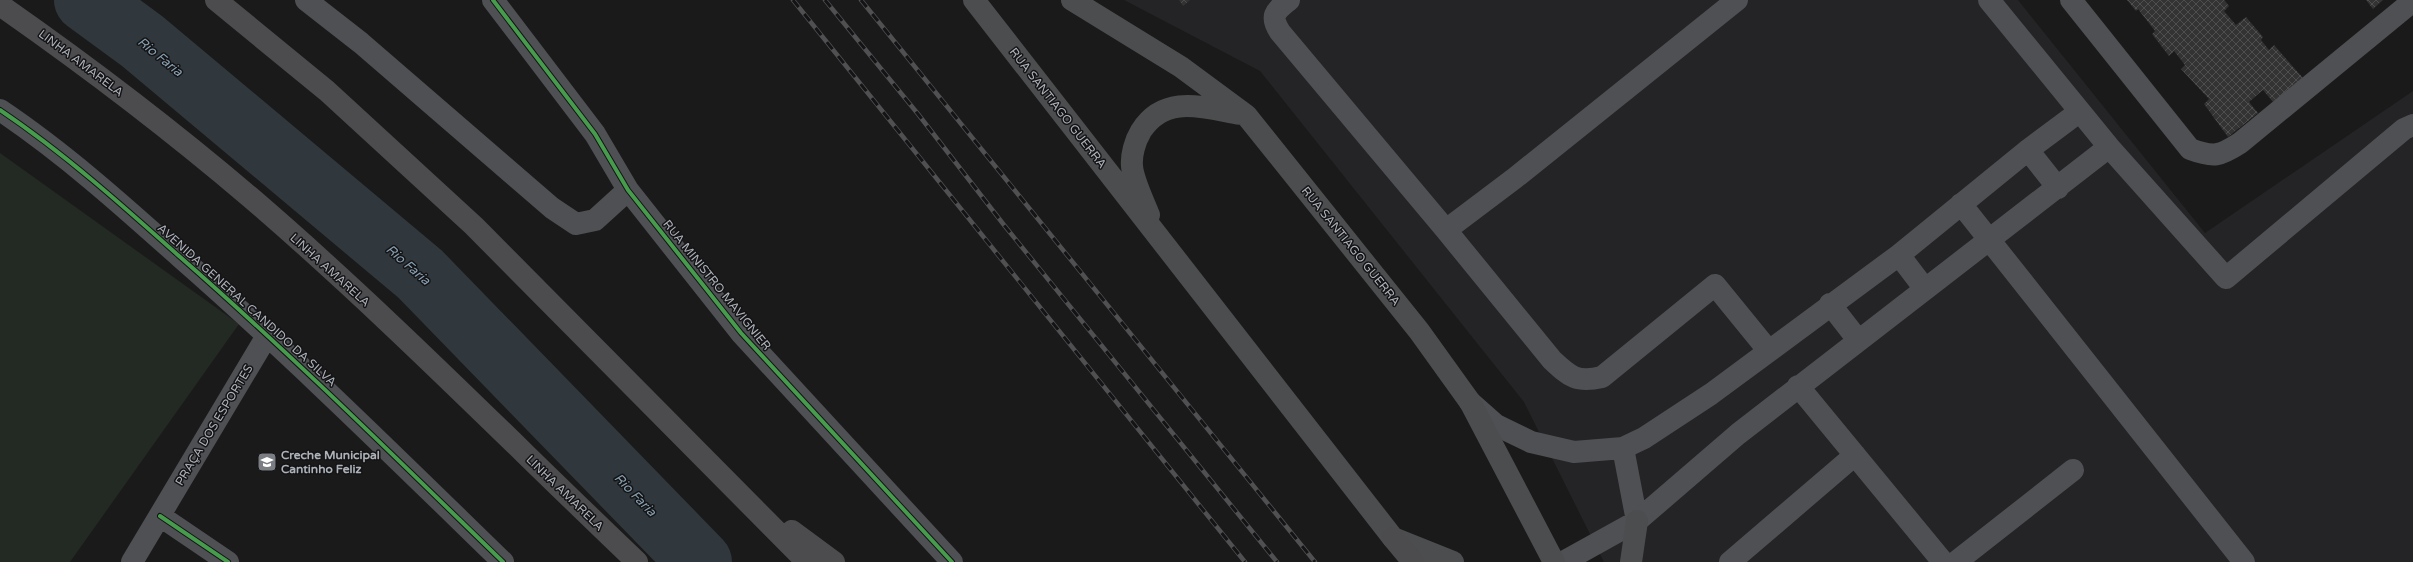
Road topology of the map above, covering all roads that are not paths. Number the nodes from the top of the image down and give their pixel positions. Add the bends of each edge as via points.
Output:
1 (216, 0) edge
2 (306, 0) edge
3 (493, 0) edge
4 (974, 0) edge
5 (1072, 0) edge
6 (1289, 0) edge
7 (1737, 0) edge
8 (1989, 0) edge
9 (2071, 0) edge
10 (2413, 1) edge
11 (0, 5) edge
12 (0, 110) edge
13 (2079, 112) junction
14 (1246, 115) junction
15 (2413, 125) edge
16 (2109, 147) junction
17 (2028, 150) junction
18 (2058, 188) junction
19 (628, 190) junction
20 (1961, 204) junction
21 (1446, 230) junction
22 (1155, 233) junction
23 (1990, 240) junction
24 (1898, 255) junction
25 (1925, 288) junction
26 (1830, 304) junction
27 (268, 334) junction
28 (1858, 340) junction
29 (1768, 350) junction
30 (1798, 386) junction
31 (1470, 402) junction
32 (1622, 448) junction
33 (1855, 455) junction
34 (2074, 470) dead end
35 (738, 490) junction
36 (160, 516) junction
37 (1636, 521) junction
38 (1393, 538) junction
39 (132, 562) edge
40 (228, 562) edge
41 (504, 562) edge
42 (637, 562) edge
43 (807, 562) edge
44 (834, 562) edge
45 (952, 562) edge
46 (1413, 562) edge
47 (1453, 562) edge
48 (1554, 562) edge
49 (1562, 562) edge
50 (1631, 562) edge
51 (1730, 562) edge
52 (1943, 562) edge
53 (1956, 562) edge
54 (2244, 562) edge

1 - 35 highway via 327,91 474,226
2 - 19 street via 361,43 552,208 576,224 595,220
3 - 19 street, RUA MINISTRO MAVIGNIER via 595,134
4 - 22 main road, RUA SANTIAGO GUERRA
5 - 14 main road, RUA SANTIAGO GUERRA via 1181,67
6 - 21 street via 1274,15 1280,32
7 - 21 street
8 - 13 street
9 - 10 street via 2190,149 2206,155 2223,154 2240,143
11 - 42 highway, LINHA AMARELA via 152,117 250,198 346,284
12 - 27 street, AVENIDA GENERAL CANDIDO DA SILVA via 138,219
13 - 16 street
13 - 17 street
14 - 22 main road via 1190,105 1169,108 1148,120 1135,140 1132,166
14 - 31 main road, RUA SANTIAGO GUERRA via 1419,331
15 - 16 street via 2404,129 2226,278
16 - 18 street
17 - 18 street
17 - 20 street
18 - 23 street
19 - 45 street, RUA MINISTRO MAVIGNIER via 741,333
20 - 23 street
20 - 24 street
21 - 29 street via 1552,360 1569,376 1587,381 1602,377 1716,285
22 - 38 main road, RUA SANTIAGO GUERRA
23 - 25 street
23 - 54 street
24 - 25 street
24 - 26 street
25 - 28 street
26 - 28 street
26 - 29 street
27 - 36 street, PRAÇA DOS ESPORTES
27 - 41 street, AVENIDA GENERAL CANDIDO DA SILVA
28 - 30 street
29 - 32 street via 1711,394 1644,438
30 - 33 street
30 - 37 street
31 - 32 street via 1496,424 1531,442 1574,452
31 - 48 main road, RUA SANTIAGO GUERRA
32 - 37 street
33 - 51 street
33 - 52 street
34 - 53 street
35 - 43 highway
35 - 44 highway
36 - 39 street, PRAÇA DOS ESPORTES
36 - 40 street
37 - 49 street
37 - 50 main road
38 - 46 highway
38 - 47 main road

